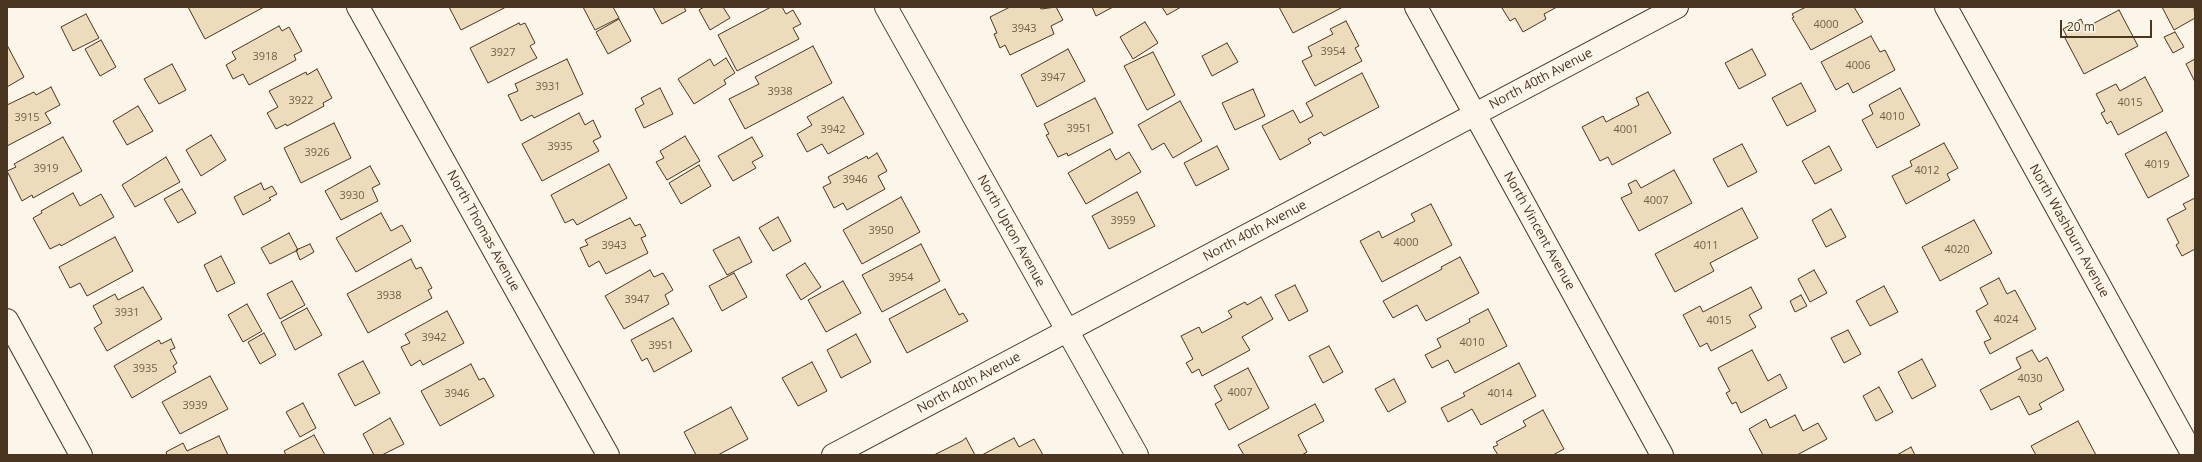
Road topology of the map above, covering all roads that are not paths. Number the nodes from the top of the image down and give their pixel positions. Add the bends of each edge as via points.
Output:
1 (358, 7) edge
2 (886, 7) edge
3 (1416, 7) edge
4 (1677, 7) edge
5 (1946, 7) edge
6 (1475, 114) junction
7 (7, 320) edge
8 (1067, 331) junction
9 (82, 455) edge
10 (608, 455) edge
11 (833, 455) edge
12 (1137, 455) edge
13 (1662, 455) edge
14 (2193, 455) edge

1 - 10 street, North Thomas Avenue
2 - 8 street, North Upton Avenue
3 - 6 street, North Vincent Avenue
4 - 6 street, North 40th Avenue
5 - 14 street, North Washburn Avenue
6 - 8 street, North 40th Avenue
6 - 13 street, North Vincent Avenue
7 - 9 street
8 - 11 street, North 40th Avenue
8 - 12 street, North Upton Avenue

